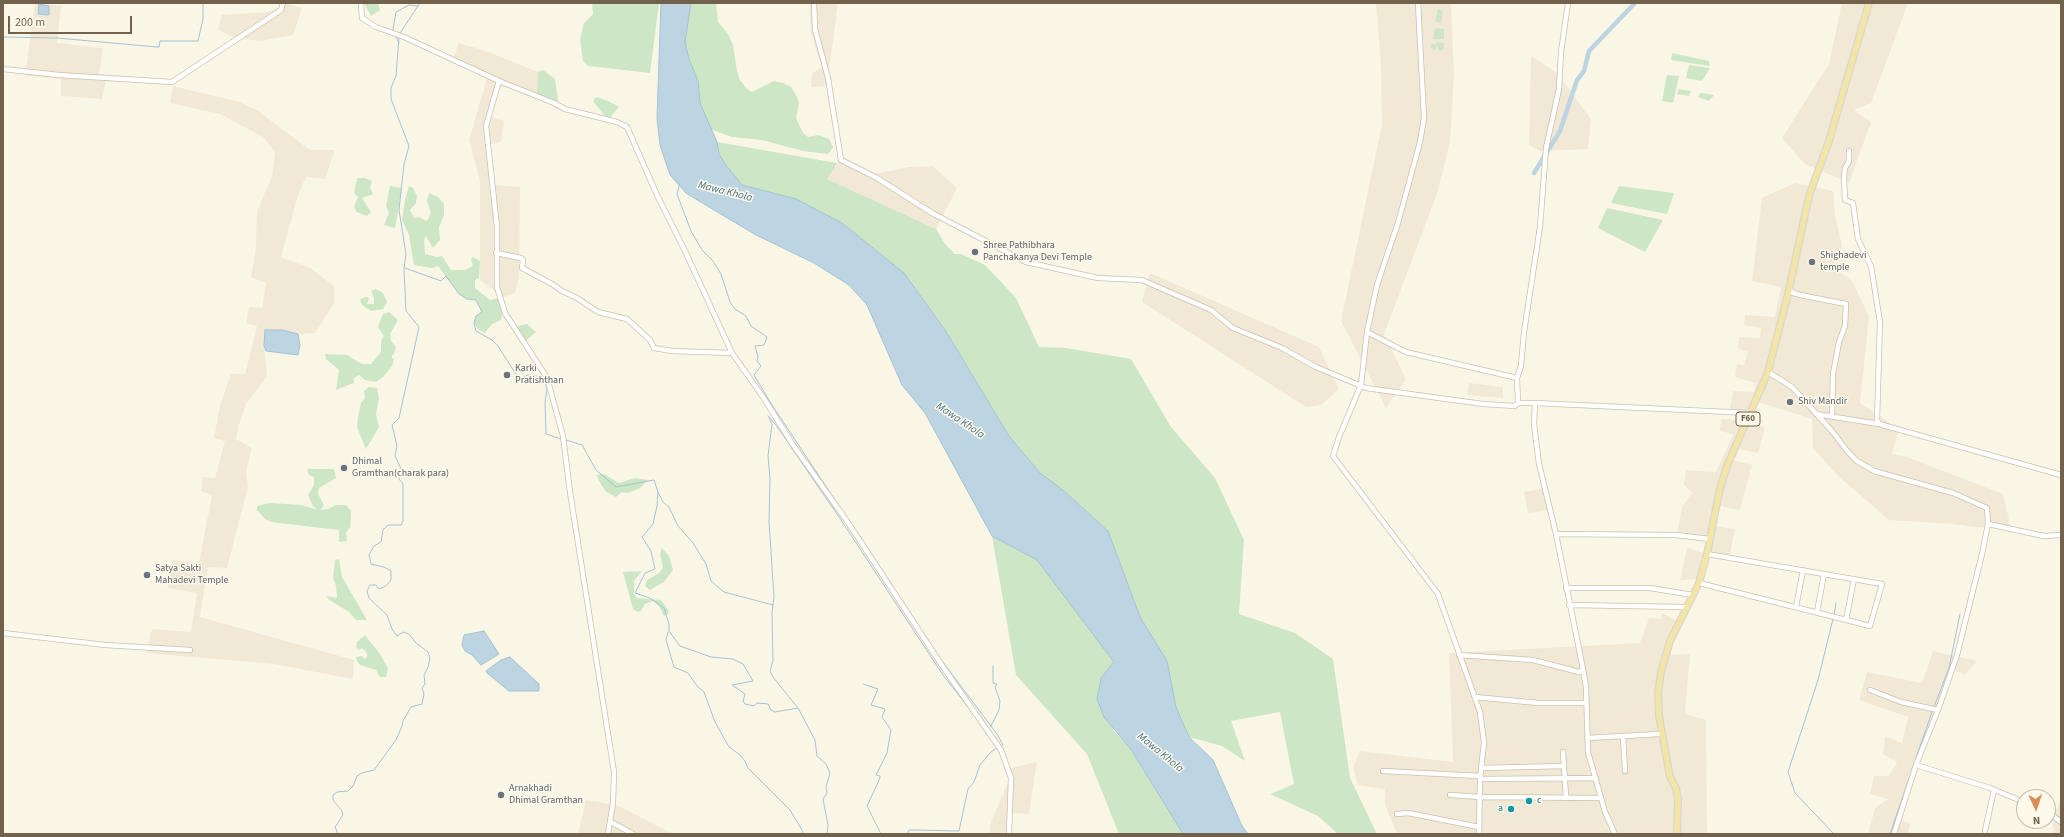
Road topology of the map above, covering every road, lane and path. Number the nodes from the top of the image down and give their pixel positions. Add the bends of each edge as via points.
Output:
1 (283, 3) edge
2 (361, 3) edge
3 (814, 3) edge
4 (1418, 3) edge
5 (1568, 3) edge
6 (1869, 3) edge
7 (3, 69) edge
8 (499, 81) junction
9 (1849, 151) dead end
10 (496, 253) junction
11 (1789, 289) junction
12 (1367, 332) junction
13 (732, 352) junction
14 (1768, 372) junction
15 (1517, 378) junction
16 (1361, 385) junction
17 (1518, 403) junction
18 (1535, 403) junction
19 (1750, 413) junction
20 (1816, 414) junction
21 (1832, 417) junction
22 (1879, 424) junction
23 (2061, 475) edge
24 (1988, 524) junction
25 (1556, 534) junction
26 (2061, 535) edge
27 (1710, 539) junction
28 (1707, 554) junction
29 (1803, 570) junction
30 (1824, 574) junction
31 (1854, 579) junction
32 (1699, 583) junction
33 (1566, 588) junction
34 (1693, 596) junction
35 (1569, 605) junction
36 (1686, 607) junction
37 (1796, 607) junction
38 (1817, 612) junction
39 (1846, 620) junction
40 (3, 633) edge
41 (190, 650) dead end
42 (1459, 655) junction
43 (1583, 671) junction
44 (1870, 690) dead end
45 (1475, 697) junction
46 (1586, 703) junction
47 (1938, 710) junction
48 (1660, 734) junction
49 (1622, 736) junction
50 (1587, 738) junction
51 (1563, 752) dead end
52 (1916, 765) junction
53 (1564, 766) junction
54 (1482, 768) junction
55 (1383, 771) dead end
56 (1624, 771) dead end
57 (1480, 777) junction
58 (1565, 778) junction
59 (1596, 778) junction
60 (1994, 790) junction
61 (1450, 795) dead end
62 (1480, 797) junction
63 (1566, 797) junction
64 (1601, 798) junction
65 (2016, 799) edge
66 (1397, 814) dead end
67 (611, 822) junction
68 (1479, 827) junction
69 (1985, 831) dead end
70 (608, 834) edge
71 (633, 834) edge
72 (1009, 834) edge
73 (1479, 834) edge
74 (1615, 834) edge
75 (1677, 834) edge
76 (1894, 834) edge

1 - 7 street via 281,10 172,82
2 - 8 street via 362,18 366,22
3 - 16 street via 815,29 828,78 841,160 1026,262 1098,278 1142,280 1211,310 1234,328 1282,348 1316,367
4 - 12 street via 1424,118 1398,223 1377,285
5 - 15 street via 1559,89 1546,148 1540,227 1521,366
6 - 11 main road, F60 via 1829,141 1809,196
8 - 10 street via 486,126 493,185
8 - 13 street via 568,111 617,122 627,127
9 - 22 street via 1844,177 1846,200 1853,203 1858,239 1871,266 1880,322 1877,420
10 - 13 street via 521,258 522,268 598,312 627,319 650,340 654,348 672,351
10 - 67 street via 497,287 505,313 547,378 563,436 614,772
11 - 14 main road, F60
11 - 21 street via 1793,293 1846,304 1845,326 1833,374
12 - 15 street via 1406,352
12 - 16 street
13 - 72 street via 1001,750 1010,778
14 - 19 main road, F60
14 - 20 street via 1792,387
15 - 17 street
16 - 17 street via 1483,404 1515,406
16 - 42 street via 1333,456 1438,594
17 - 18 street
18 - 19 street
18 - 25 street via 1534,424 1539,464
19 - 27 main road, F60 via 1720,488
20 - 21 street
20 - 24 street via 1848,452 1868,468 1976,502 1988,508
21 - 22 street
22 - 23 street
24 - 26 street via 2044,536
24 - 47 street via 1957,655
25 - 27 street via 1676,535
25 - 33 street
27 - 28 main road, F60
28 - 29 street
28 - 32 main road, F60
29 - 30 street
29 - 37 street
30 - 31 street
30 - 38 street
31 - 39 street
31 - 39 street via 1882,584 1870,626
32 - 34 main road, F60
32 - 37 street
33 - 34 street via 1650,588
33 - 35 street
34 - 36 main road, F60
35 - 36 street
35 - 43 street
36 - 48 main road, F60 via 1670,641 1661,672 1658,693
37 - 38 street
38 - 39 street
40 - 41 street via 105,645
42 - 43 street via 1533,660
42 - 45 street
43 - 46 street
44 - 47 street via 1901,702
45 - 46 street via 1538,703
45 - 54 street via 1484,742
46 - 50 street
47 - 52 street
48 - 49 street
48 - 75 main road, F60 via 1670,777 1678,798
49 - 50 street
49 - 56 street
50 - 59 street via 1588,752
51 - 53 street
52 - 60 street
52 - 76 street
53 - 54 street
53 - 58 street
54 - 57 street
55 - 57 street
57 - 58 street
57 - 62 street
58 - 59 street
58 - 63 street
59 - 64 street
60 - 65 street
60 - 69 street
61 - 62 street
62 - 63 street
62 - 68 street
63 - 64 street
64 - 74 street
66 - 68 street via 1408,813
67 - 70 street
67 - 71 street
68 - 73 street

